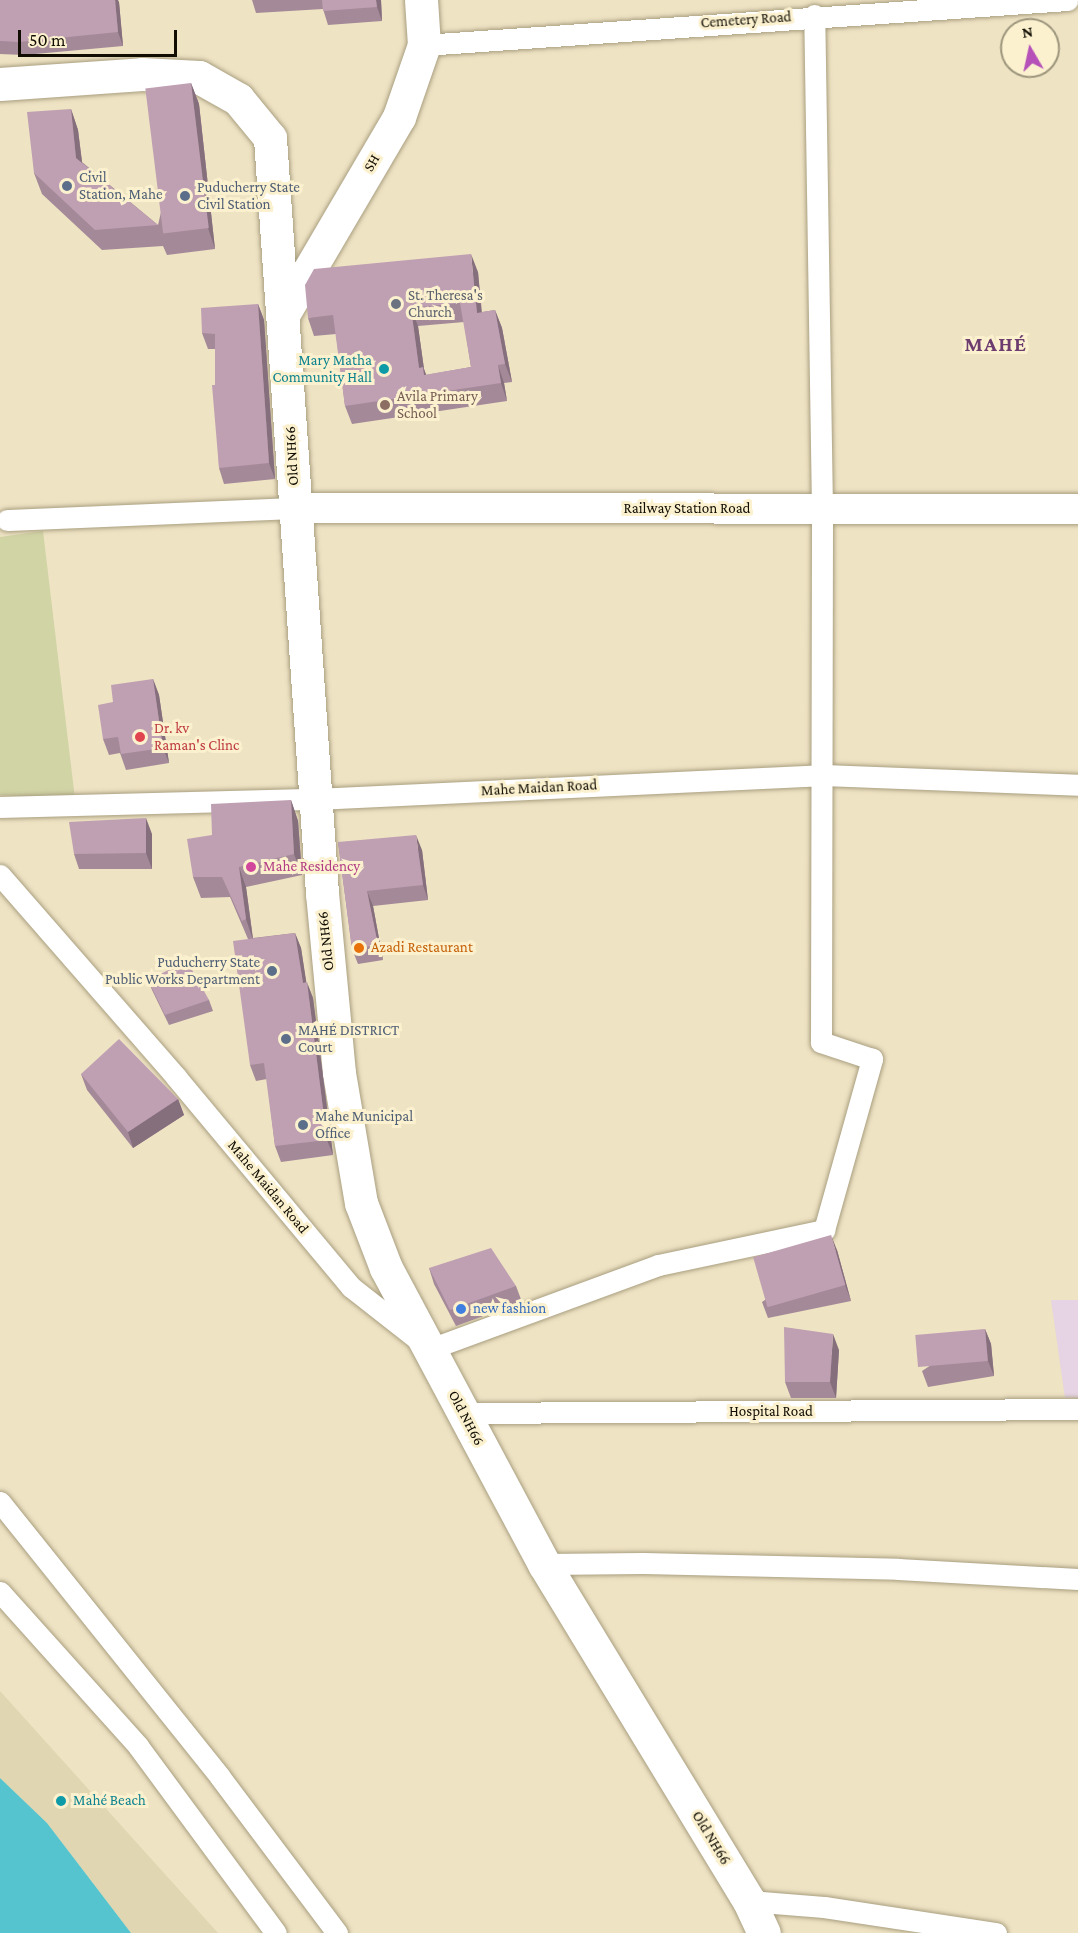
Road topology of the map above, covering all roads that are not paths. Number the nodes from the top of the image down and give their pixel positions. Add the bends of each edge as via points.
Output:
1 (422, 0) edge
2 (1067, 0) edge
3 (863, 6) edge
4 (814, 15) junction
5 (424, 45) junction
6 (0, 84) edge
7 (284, 314) junction
8 (295, 508) junction
9 (822, 509) junction
10 (1078, 510) edge
11 (7, 520) dead end
12 (823, 775) junction
13 (1078, 785) edge
14 (315, 799) junction
15 (0, 807) edge
16 (0, 875) edge
17 (429, 1349) junction
18 (1078, 1409) edge
19 (464, 1413) junction
20 (0, 1502) edge
21 (544, 1564) junction
22 (1078, 1579) edge
23 (0, 1592) edge
24 (749, 1901) junction
25 (276, 1933) edge
26 (337, 1933) edge
27 (764, 1933) edge
28 (996, 1933) edge

1 - 5 main road, SH
2 - 3 street, Cemetery Road
3 - 4 street, Cemetery Road
4 - 5 street, Cemetery Road
4 - 9 street
5 - 7 main road, SH via 399,117
6 - 7 main road, Old NH66 via 142,74 199,76 238,99 270,138
7 - 8 main road, Old NH66
8 - 9 street, Railway Station Road
8 - 11 street
8 - 14 main road, Old NH66
9 - 10 street, Railway Station Road
9 - 12 street
12 - 13 street, Mahe Maidan Road
12 - 14 street, Mahe Maidan Road
12 - 17 street via 820,1042 872,1059 824,1230 658,1265
14 - 15 street, Mahe Maidan Road
14 - 17 main road, Old NH66 via 339,1073 361,1203 386,1268
16 - 17 street, Mahe Maidan Road via 351,1287
17 - 19 main road, Old NH66
18 - 19 street, Hospital Road
19 - 21 main road, Old NH66
20 - 26 street via 220,1777
21 - 22 street via 898,1569
21 - 24 main road, Old NH66
23 - 25 street via 138,1746
24 - 27 main road, Old NH66
24 - 28 street via 824,1907

